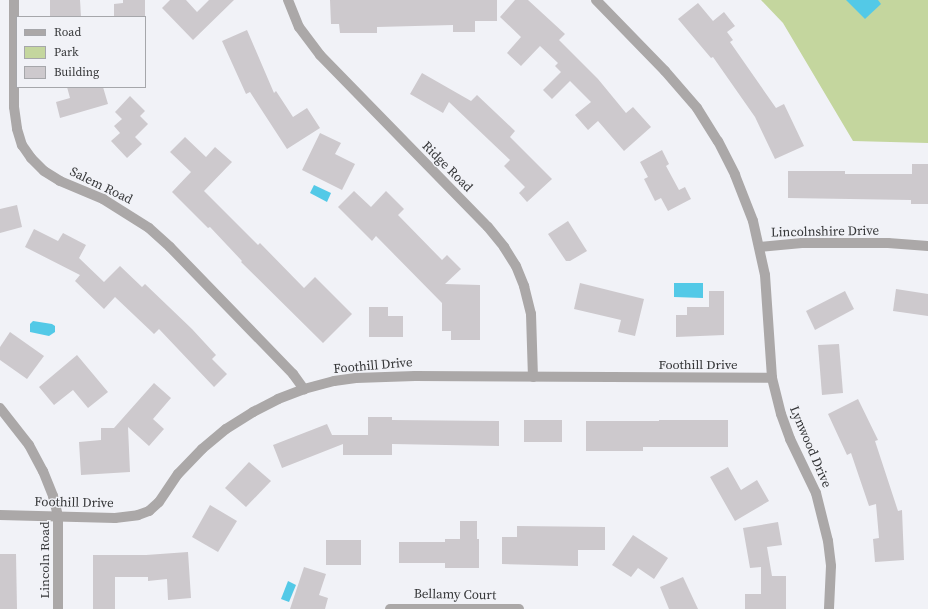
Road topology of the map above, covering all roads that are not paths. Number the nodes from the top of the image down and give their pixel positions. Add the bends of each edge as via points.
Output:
1 (14, 0) edge
2 (288, 0) edge
3 (596, 0) edge
4 (928, 246) edge
5 (760, 247) junction
6 (533, 377) junction
7 (772, 378) junction
8 (304, 389) junction
9 (0, 408) edge
10 (0, 515) edge
11 (58, 516) junction
12 (58, 609) edge
13 (390, 609) edge
14 (519, 609) edge
15 (829, 609) edge

1 - 8 street, Salem Road via 14,107 22,145 31,158 44,171 60,181 103,199 149,228 288,369
2 - 6 street, Ridge Road via 299,27 320,55 488,227 504,247 516,266 531,314
3 - 5 street, Lincolnshire Drive via 697,108 735,175
4 - 5 street, Lincolnshire Drive via 888,243 802,243
5 - 7 street, Lynwood Drive via 766,275
6 - 7 street, Foothill Drive
6 - 8 street, Foothill Drive via 356,378
7 - 15 street, Lynwood Drive via 790,439 816,493 823,516 830,566
8 - 11 street, Foothill Drive via 253,412 226,429 178,474 159,502 149,511 116,518
9 - 11 street, Lincoln Road via 30,445 53,496
10 - 11 street, Foothill Drive
11 - 12 street, Lincoln Road
13 - 14 street, Bellamy Court

